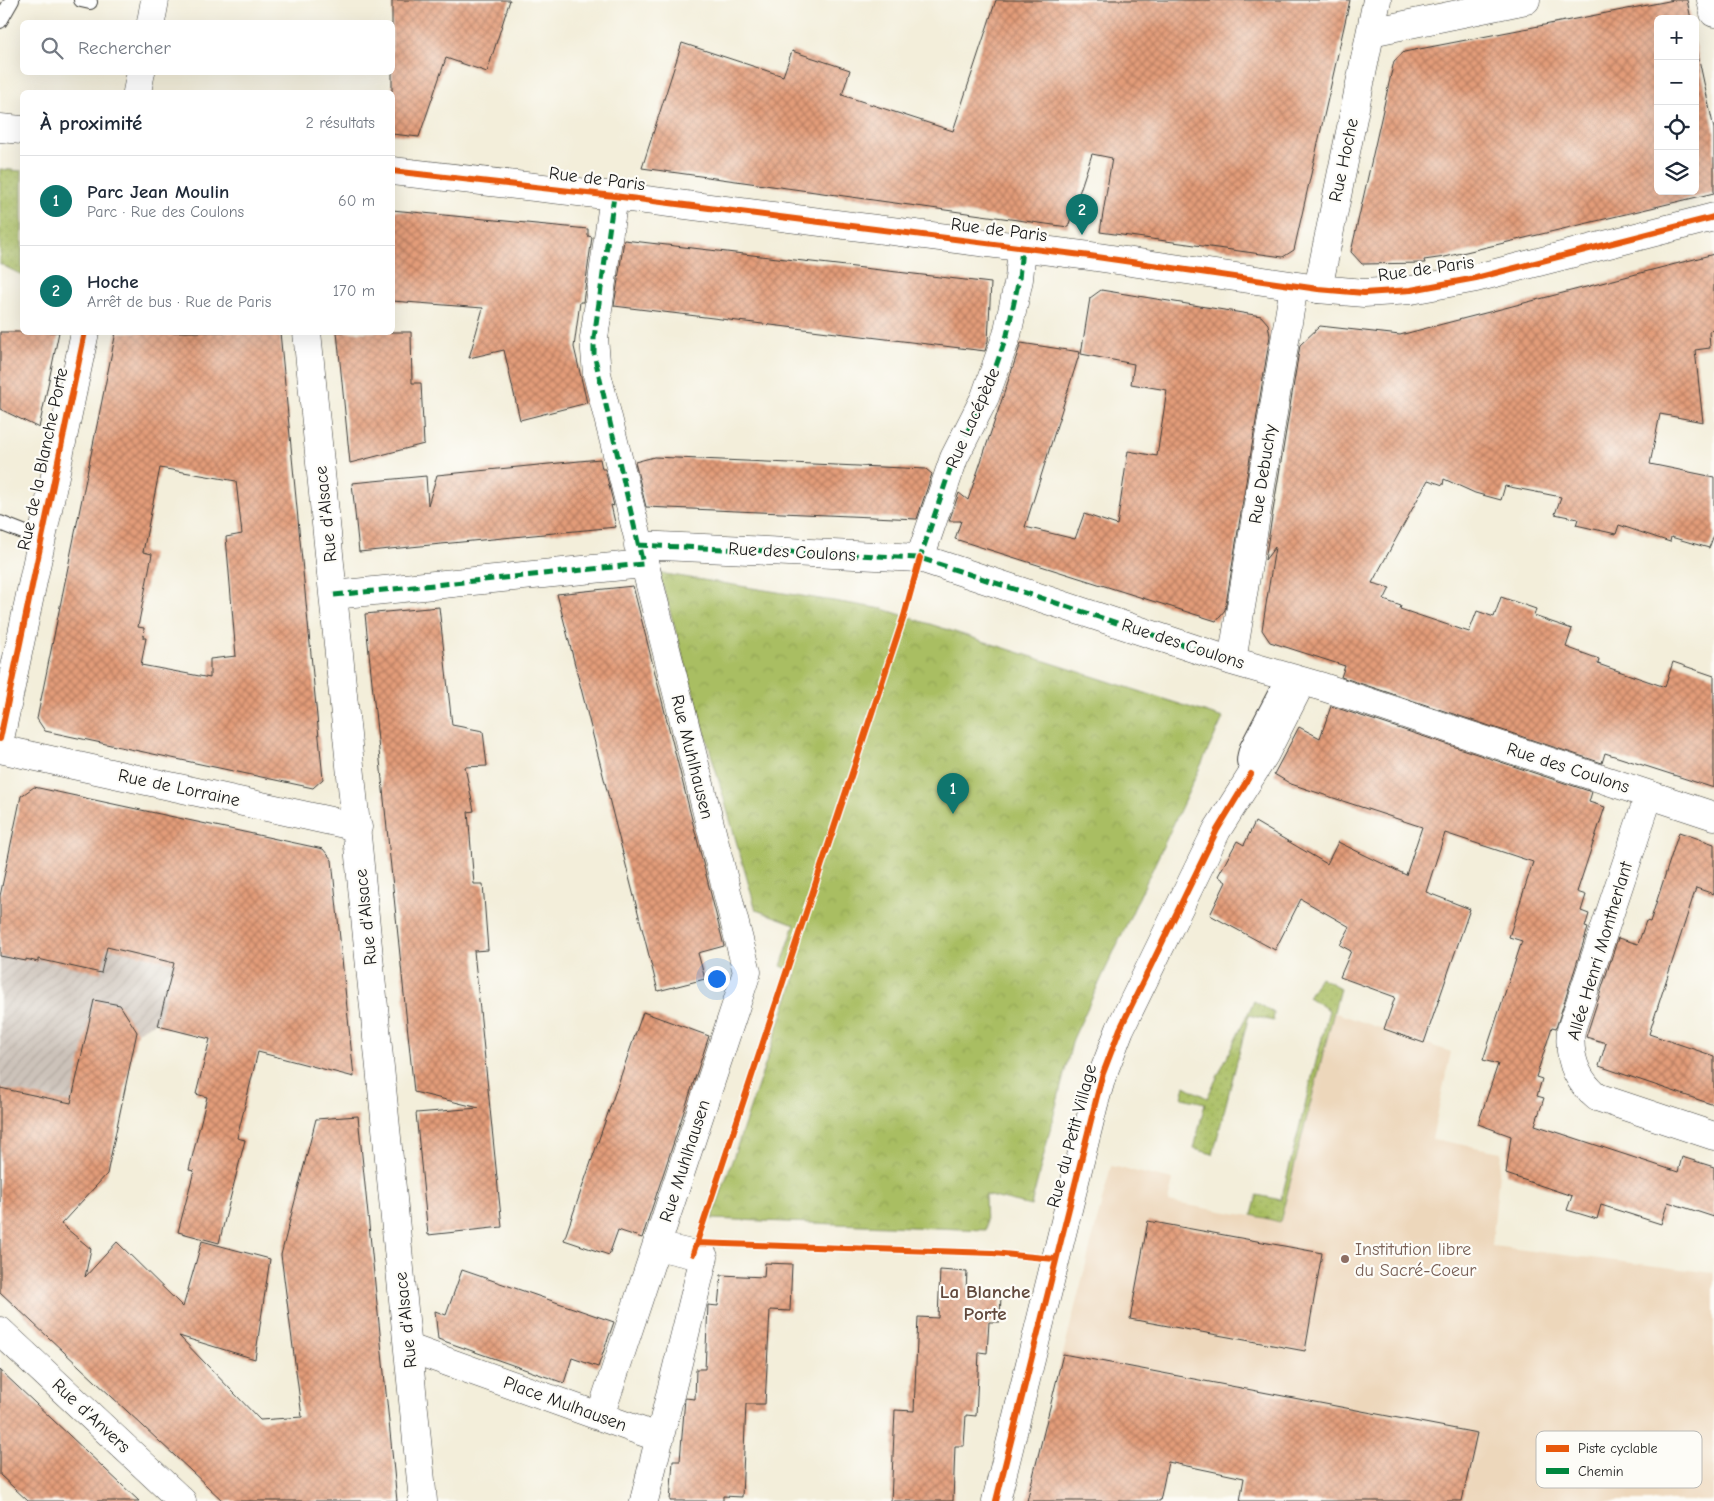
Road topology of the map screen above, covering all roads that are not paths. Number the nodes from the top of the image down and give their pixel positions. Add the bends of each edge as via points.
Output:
1 (12, 0) edge
2 (155, 0) edge
3 (1377, 0) edge
4 (1526, 0) edge
5 (1711, 0) edge
6 (1714, 13) edge
7 (151, 20) edge
8 (0, 21) edge
9 (1370, 32) junction
10 (140, 75) edge
11 (137, 90) edge
12 (0, 128) edge
13 (20, 130) edge
14 (395, 171) edge
15 (614, 196) junction
16 (1714, 218) edge
17 (1022, 248) junction
18 (1306, 288) junction
19 (84, 335) edge
20 (307, 335) edge
21 (0, 523) edge
22 (41, 539) junction
23 (641, 555) junction
24 (920, 558) junction
25 (334, 595) junction
26 (1232, 661) junction
27 (1293, 679) junction
28 (0, 739) edge
29 (0, 749) edge
30 (1649, 795) junction
31 (1714, 816) edge
32 (358, 827) junction
33 (1714, 1136) edge
34 (657, 1246) junction
35 (0, 1331) edge
36 (409, 1348) junction
37 (600, 1416) junction
38 (660, 1438) junction
39 (182, 1501) edge
40 (424, 1501) edge
41 (644, 1501) edge
42 (996, 1501) edge

1 - 8 lane
2 - 7 street
3 - 9 street, Rue Hoche
4 - 9 street
5 - 6 street
9 - 18 street, Rue Hoche
10 - 11 street
12 - 13 street
14 - 15 street, Rue de Paris
15 - 17 street, Rue de Paris
15 - 23 street, Rue Muhlhausen via 594,354
16 - 18 street, Rue de Paris via 1444,284 1387,292
17 - 18 street, Rue de Paris
17 - 24 street, Rue Lacépède via 1007,335 985,397 954,458
18 - 26 street, Rue Debuchy
19 - 22 street, Rue de la Blanche Porte
20 - 25 street, Rue d'Alsace
21 - 22 lane
22 - 28 street, Rue de la Blanche Porte
23 - 24 street, Rue des Coulons
23 - 25 street
23 - 34 street, Rue Muhlhausen via 747,972
24 - 26 street, Rue des Coulons
25 - 32 street, Rue d'Alsace
26 - 27 street, Rue des Coulons
27 - 30 street, Rue des Coulons
27 - 42 street, Rue du Petit Village via 1265,754 1217,830 1120,1029 1102,1076
29 - 32 street, Rue de Lorraine
30 - 31 street, Rue des Coulons
30 - 33 street, Allée Henri Montherlant via 1571,1030 1572,1061 1587,1089 1597,1097
32 - 36 street, Rue d'Alsace
34 - 37 street, Rue Muhlhausen
34 - 38 street, Rue Muhlhausen via 704,1257
35 - 39 street, Rue d'Anvers
36 - 37 street, Place Mulhausen
36 - 40 street, Rue d'Alsace
37 - 38 street, Place Mulhausen
38 - 41 street

